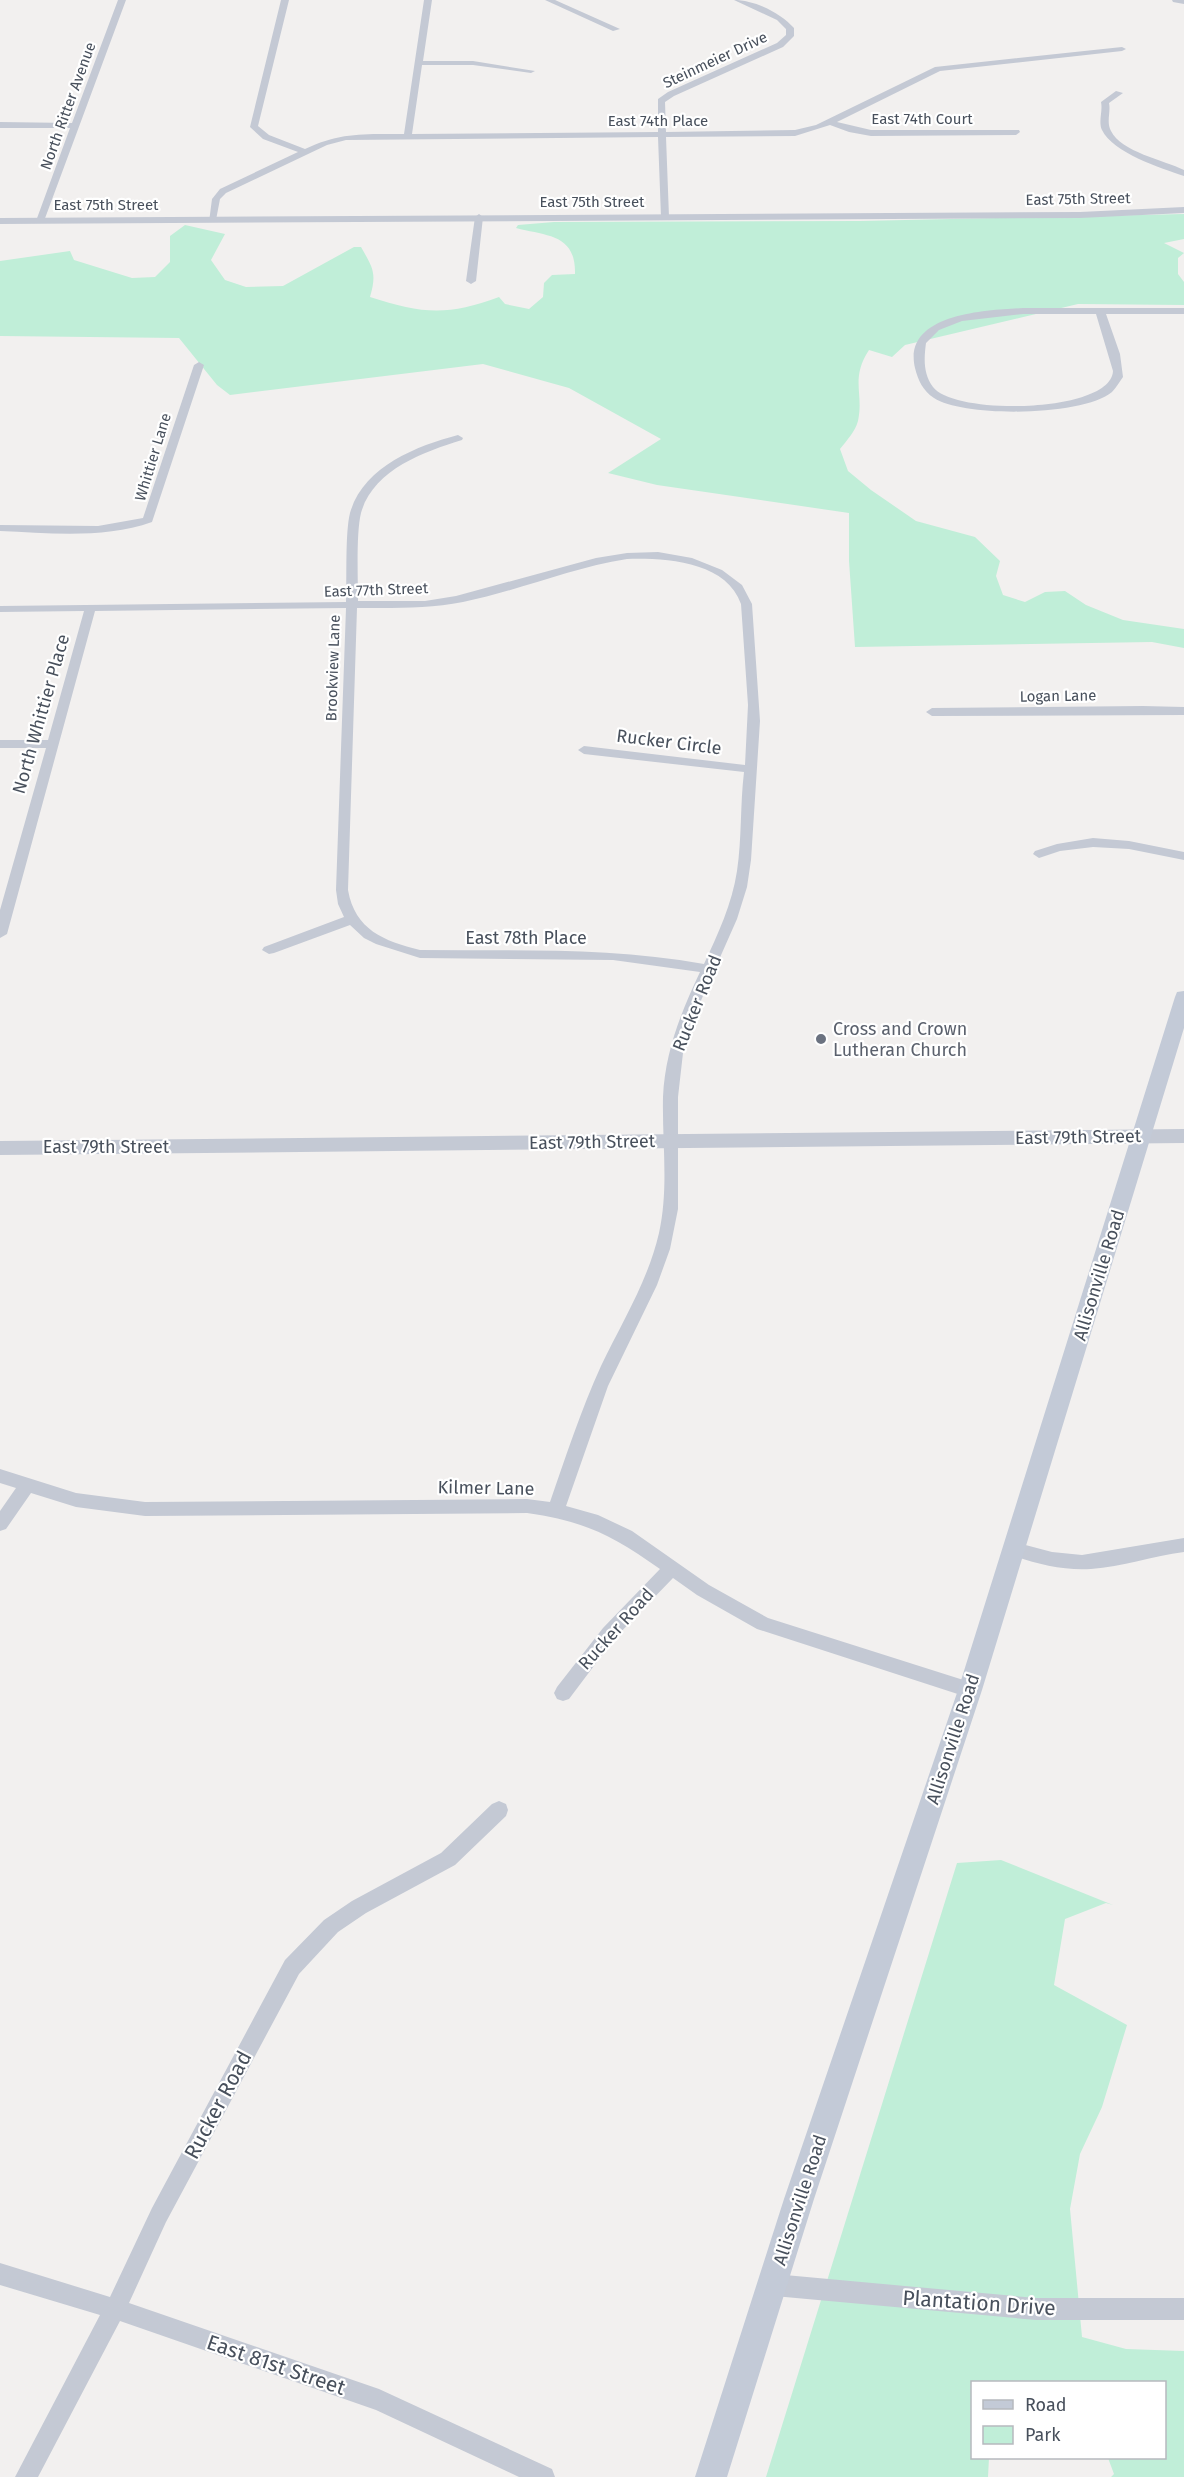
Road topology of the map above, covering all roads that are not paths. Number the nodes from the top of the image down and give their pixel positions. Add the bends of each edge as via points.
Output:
1 (122, 0) edge
2 (285, 0) edge
3 (428, 0) edge
4 (549, 0) edge
5 (738, 0) edge
6 (1176, 0) edge
7 (1184, 2) edge
8 (616, 29) dead end
9 (1122, 49) dead end
10 (419, 63) junction
11 (531, 71) dead end
12 (1119, 93) dead end
13 (830, 122) junction
14 (0, 125) edge
15 (75, 126) junction
16 (1016, 132) dead end
17 (662, 134) junction
18 (408, 135) junction
19 (305, 152) junction
20 (1184, 173) edge
21 (1184, 210) edge
22 (479, 217) junction
23 (665, 217) junction
24 (212, 220) junction
25 (0, 221) edge
26 (40, 221) junction
27 (471, 281) dead end
28 (1100, 311) junction
29 (1184, 311) edge
30 (199, 365) dead end
31 (458, 438) dead end
32 (0, 528) edge
33 (739, 588) joint
34 (350, 607) junction
35 (0, 609) edge
36 (90, 609) junction
37 (1184, 711) edge
38 (932, 712) dead end
39 (0, 744) edge
40 (52, 744) junction
41 (584, 750) dead end
42 (750, 769) junction
43 (1039, 854) dead end
44 (1184, 856) edge
45 (4, 906) edge
46 (352, 920) junction
47 (0, 934) edge
48 (269, 950) dead end
49 (709, 969) junction
50 (1184, 997) edge
51 (1142, 1136) junction
52 (1184, 1136) edge
53 (672, 1142) junction
54 (0, 1148) edge
55 (0, 1476) edge
56 (27, 1486) junction
57 (555, 1510) junction
58 (0, 1524) edge
59 (1184, 1545) edge
60 (1014, 1549) junction
61 (672, 1568) junction
62 (970, 1690) junction
63 (562, 1693) dead end
64 (499, 1810) dead end
65 (0, 2274) edge
66 (774, 2285) junction
67 (115, 2309) junction
68 (1184, 2309) edge
69 (26, 2477) edge
70 (544, 2477) edge
71 (711, 2477) edge

1 - 15 street, North Ritter Avenue
2 - 19 street via 254,124 266,137
3 - 10 street
4 - 8 street
5 - 17 street, Steinmeier Drive via 785,21 791,29 789,38 665,97 659,107
6 - 7 street
9 - 13 street, East 74th Place via 938,69
10 - 11 street via 477,63
10 - 18 street
12 - 20 street via 1105,102 1108,133 1118,144
13 - 16 street, East 74th Court via 871,133
13 - 17 street, East 74th Place via 795,133
14 - 15 street
15 - 26 street, North Ritter Avenue
17 - 18 street, East 74th Place
17 - 23 street, Steinmeier Drive
18 - 19 street, East 74th Place via 346,137
19 - 24 street, East 74th Place via 223,191 216,199
21 - 23 street, East 75th Street via 1080,215
22 - 23 street, East 75th Street
22 - 24 street, East 75th Street
22 - 27 street
24 - 26 street, East 75th Street
25 - 26 street, East 75th Street
28 - 28 street via 1118,373 1113,385 1097,398 1062,406 980,407 946,400 923,382 918,357 920,343 952,320 994,312
28 - 29 street
30 - 32 street, Whittier Lane via 148,520 79,529
31 - 34 street, Brookview Lane via 399,462 363,496 355,515
33 - 34 street, East 77th Street via 707,566 678,558 641,556 581,564 446,601
33 - 42 street, Rucker Road via 748,606 754,733
34 - 36 street, East 77th Street
34 - 46 street, Brookview Lane via 342,890
35 - 36 street, East 77th Street
36 - 40 street, North Whittier Place
37 - 38 street, Logan Lane
39 - 40 street
40 - 45 street, North Whittier Place
41 - 42 street, Rucker Circle
42 - 49 street, Rucker Road via 743,873 732,914
43 - 44 street via 1079,844 1116,842
45 - 47 street, North Whittier Place
46 - 48 street
46 - 49 street, East 78th Place via 379,942 420,954 613,956
49 - 53 street, Rucker Road via 676,1053 670,1094
50 - 51 main road, Allisonville Road
51 - 52 street, East 79th Street
51 - 53 street, East 79th Street
51 - 60 main road, Allisonville Road
53 - 54 street, East 79th Street
53 - 57 street, Rucker Road via 672,1201 660,1257 597,1394
55 - 56 street, Kilmer Lane
56 - 57 street, Kilmer Lane via 76,1500 145,1509 526,1506
56 - 58 street
57 - 61 street, Kilmer Lane via 592,1520 626,1536
59 - 60 street via 1092,1562 1063,1561
60 - 62 main road, Allisonville Road
61 - 62 street, Kilmer Lane via 728,1606 763,1624
61 - 63 street, Rucker Road via 609,1633
62 - 66 main road, Allisonville Road via 799,2199
64 - 67 street, Rucker Road via 448,1859 331,1926 292,1967 159,2215
65 - 67 street, East 81st Street
66 - 68 street, Plantation Drive via 1036,2309
66 - 71 main road, Allisonville Road
67 - 69 street, Rucker Road
67 - 70 street, East 81st Street via 379,2400

